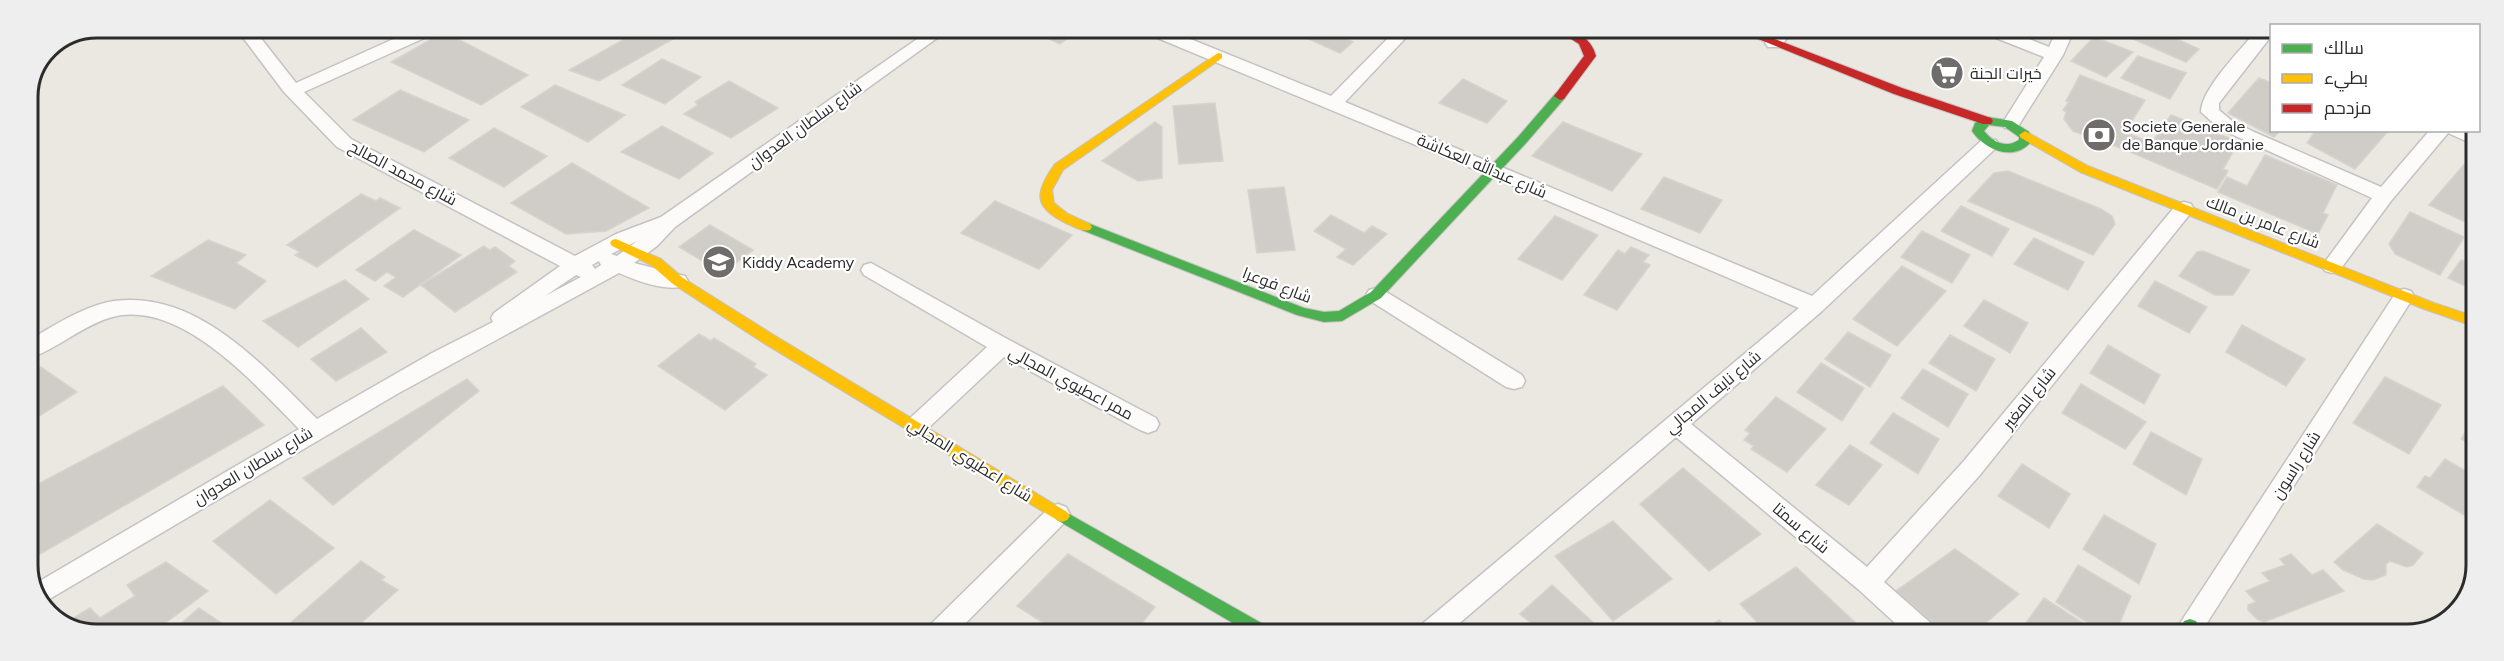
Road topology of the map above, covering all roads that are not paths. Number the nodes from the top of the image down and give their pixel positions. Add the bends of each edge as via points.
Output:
1 (250, 37) edge
2 (412, 37) edge
3 (929, 37) edge
4 (1171, 37) edge
5 (1398, 37) edge
6 (1576, 37) edge
7 (1759, 37) edge
8 (1779, 37) edge
9 (2009, 37) edge
10 (2063, 37) edge
11 (2261, 37) edge
12 (1774, 43) junction
13 (2054, 55) junction
14 (1218, 56) junction
15 (294, 90) junction
16 (1898, 91) junction
17 (1335, 102) junction
18 (1988, 121) junction
19 (2018, 130) junction
20 (2438, 132) edge
21 (1993, 143) junction
22 (2084, 169) junction
23 (1491, 171) junction
24 (2384, 196) junction
25 (2184, 209) junction
26 (668, 222) junction
27 (616, 243) junction
28 (636, 251) junction
29 (596, 255) junction
30 (617, 264) junction
31 (578, 266) junction
32 (2332, 266) junction
33 (871, 270) dead end
34 (597, 277) junction
35 (678, 281) junction
36 (1376, 295) junction
37 (2404, 296) junction
38 (1815, 306) junction
39 (2429, 306) junction
40 (2466, 319) edge
41 (2466, 326) edge
42 (472, 341) junction
43 (38, 345) edge
44 (1002, 346) junction
45 (1514, 381) dead end
46 (1148, 424) dead end
47 (1675, 424) junction
48 (916, 426) junction
49 (313, 429) junction
50 (1058, 514) junction
51 (1868, 583) junction
52 (44, 591) edge
53 (948, 624) edge
54 (1248, 624) edge
55 (1441, 624) edge
56 (1914, 624) edge
57 (2194, 624) edge

1 - 15 street, شارع محمد الصالح
2 - 15 street
3 - 26 street, شارع سلطان العدوان
4 - 14 street, شارع عبدالله العكاشة
5 - 17 street
6 - 23 street, شارع فوعرا via 1583,41 1590,56 1552,105
7 - 12 street, شارع عامر بن مالك
8 - 12 street
9 - 13 street
10 - 13 street
11 - 24 street via 2216,93 2210,112 2248,136
12 - 16 street, شارع عامر بن مالك
13 - 19 street
14 - 17 street, شارع عبدالله العكاشة
14 - 36 street, شارع فوعرا via 1059,167 1048,180 1045,201 1052,211 1082,225 1310,315 1340,317
15 - 31 street, شارع محمد الصالح via 331,132 358,152
16 - 18 street, شارع عامر بن مالك
16 - 21 street, شارع عامر بن مالك
17 - 23 street, شارع عبدالله العكاشة
18 - 19 street, شارع عامر بن مالك
18 - 21 street via 1979,126
19 - 21 street via 2023,145
19 - 22 street, شارع عامر بن مالك
20 - 24 street
21 - 22 street, شارع عامر بن مالك
21 - 38 street, شارع نايف المجالي
22 - 25 street, شارع عامر بن مالك
23 - 36 street, شارع فوعرا
23 - 38 street, شارع عبدالله العكاشة
24 - 32 street
25 - 32 street, شارع عامر بن مالك
25 - 51 street, شارع المغير via 1971,469
26 - 27 street, شارع سلطان العدوان
26 - 28 street, شارع سلطان العدوان
27 - 28 street, شارع اعطيوي المجالي
27 - 29 street, شارع سلطان العدوان
28 - 30 street, شارع سلطان العدوان
28 - 35 street, شارع اعطيوي المجالي
29 - 30 street, شارع اعطيوي المجالي
29 - 31 street, شارع سلطان العدوان
30 - 34 street, شارع سلطان العدوان
30 - 35 street, شارع اعطيوي المجالي via 654,278
31 - 34 street, شارع محمد الصالح
31 - 42 street, شارع سلطان العدوان
32 - 37 street, شارع عامر بن مالك
33 - 44 street
34 - 42 street, شارع سلطان العدوان via 536,312
35 - 48 street, شارع اعطيوي المجالي
36 - 45 street
37 - 39 street, شارع عامر بن مالك
37 - 57 street, شارع راسون
38 - 47 street, شارع نايف المجالي
39 - 40 street, شارع عامر بن مالك
39 - 41 street, شارع عامر بن مالك
42 - 49 street, شارع سلطان العدوان
43 - 49 street via 112,309 130,307 166,313 228,348
44 - 46 street, ممر اعطيوي المجالي
44 - 48 street, ممر اعطيوي المجالي
47 - 51 street, شارع سمتا
47 - 55 street, شارع نايف المجالي
48 - 50 street, شارع اعطيوي المجالي
49 - 52 street, شارع سلطان العدوان
50 - 53 street
50 - 54 street, شارع اعطيوي المجالي
51 - 56 street, شارع سمتا

